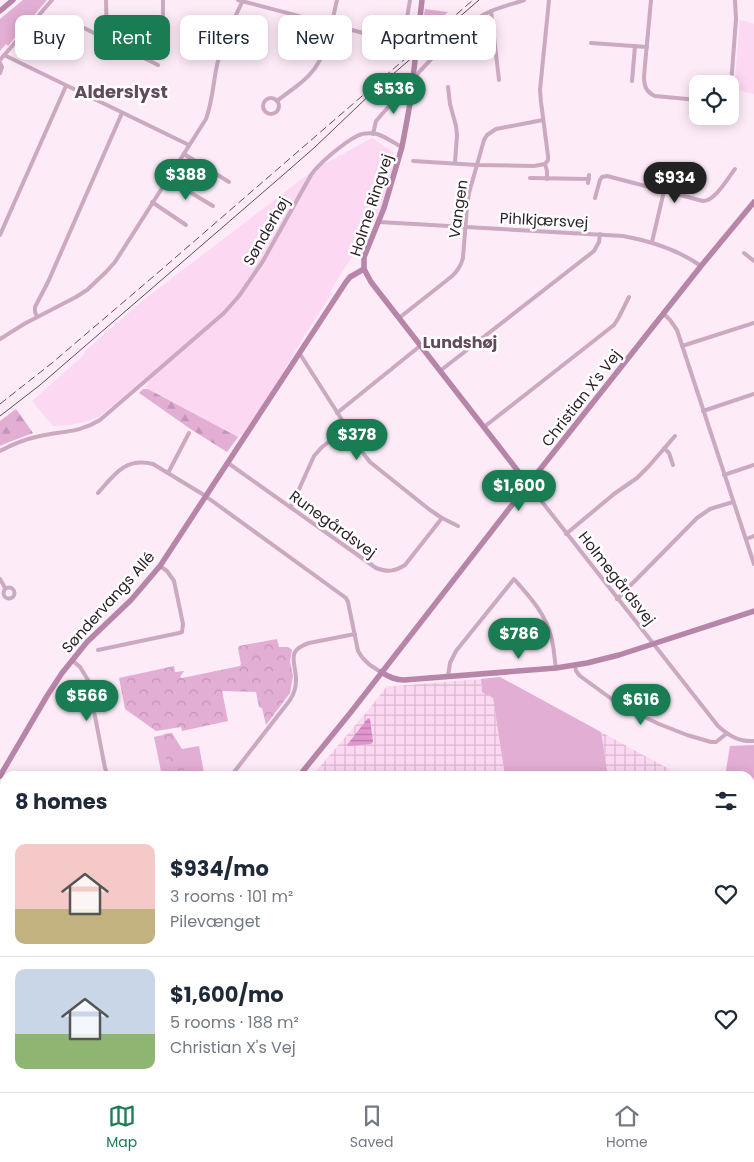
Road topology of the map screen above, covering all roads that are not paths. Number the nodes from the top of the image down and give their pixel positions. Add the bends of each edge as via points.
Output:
1 (13, 0) edge
2 (52, 0) edge
3 (106, 0) edge
4 (163, 0) edge
5 (337, 0) edge
6 (410, 0) edge
7 (422, 0) edge
8 (524, 0) edge
9 (549, 0) edge
10 (651, 0) edge
11 (735, 0) edge
12 (241, 1) edge
13 (0, 11) edge
14 (491, 11) junction
15 (106, 15) edge
16 (163, 15) edge
17 (294, 15) edge
18 (333, 15) edge
19 (84, 28) dead end
20 (352, 30) edge
21 (94, 33) edge
22 (591, 43) dead end
23 (635, 46) junction
24 (647, 47) junction
25 (4, 55) junction
26 (149, 60) edge
27 (318, 60) edge
28 (0, 61) edge
29 (158, 64) dead end
30 (0, 73) edge
31 (732, 75) edge
32 (499, 80) dead end
33 (632, 80) dead end
34 (66, 86) junction
35 (448, 87) dead end
36 (689, 99) edge
37 (278, 101) junction
38 (122, 113) junction
39 (543, 120) junction
40 (372, 134) junction
41 (189, 145) junction
42 (402, 147) junction
43 (184, 154) junction
44 (413, 161) dead end
45 (455, 163) junction
46 (546, 164) junction
47 (477, 165) junction
48 (735, 169) dead end
49 (530, 178) dead end
50 (547, 178) junction
51 (168, 179) junction
52 (589, 179) dead end
53 (229, 182) dead end
54 (664, 191) junction
55 (595, 198) dead end
56 (152, 202) junction
57 (754, 202) edge
58 (213, 206) dead end
59 (379, 222) junction
60 (186, 224) dead end
61 (465, 227) junction
62 (600, 234) junction
63 (0, 235) edge
64 (652, 242) junction
65 (744, 253) dead end
66 (754, 261) edge
67 (700, 266) junction
68 (364, 269) junction
69 (628, 297) dead end
70 (663, 313) junction
71 (37, 317) junction
72 (398, 318) junction
73 (754, 323) edge
74 (0, 340) edge
75 (420, 346) junction
76 (682, 346) junction
77 (300, 354) junction
78 (440, 371) junction
79 (754, 394) edge
80 (703, 411) junction
81 (337, 413) junction
82 (484, 427) junction
83 (347, 428) junction
84 (189, 434) dead end
85 (675, 436) dead end
86 (664, 448) junction
87 (0, 451) edge
88 (228, 463) junction
89 (673, 465) dead end
90 (754, 465) edge
91 (168, 473) junction
92 (724, 475) junction
93 (528, 484) junction
94 (98, 493) dead end
95 (206, 496) junction
96 (733, 502) junction
97 (291, 507) junction
98 (442, 518) junction
99 (458, 526) dead end
100 (566, 534) junction
101 (754, 536) edge
102 (746, 539) junction
103 (754, 564) edge
104 (160, 566) junction
105 (0, 579) edge
106 (6, 588) junction
107 (2, 594) edge
108 (617, 599) junction
109 (754, 611) edge
110 (355, 634) junction
111 (653, 644) junction
112 (98, 650) dead end
113 (72, 660) junction
114 (575, 665) junction
115 (556, 668) junction
116 (381, 672) junction
117 (448, 676) junction
118 (726, 734) junction
119 (754, 741) edge
120 (3, 771) edge
121 (107, 771) edge
122 (234, 771) edge
123 (303, 771) edge

1 - 13 street
2 - 25 street
3 - 15 street
4 - 16 street
5 - 18 street
6 - 20 street via 404,33 399,39 390,40
7 - 42 street, Holme Ringvej
8 - 14 street
9 - 39 street via 541,78
10 - 24 street
11 - 31 street
12 - 17 street
12 - 41 street via 220,54 211,106
14 - 32 street
14 - 40 street, bridge via 466,26 440,50 376,121
19 - 21 street
22 - 23 street
23 - 24 street
23 - 33 street
24 - 36 street via 644,82 649,94
25 - 28 street
25 - 34 street
26 - 29 street
27 - 37 street via 310,74
28 - 30 street
34 - 38 street
34 - 63 street
35 - 45 street via 457,135
37 - 37 street via 277,111 272,114 263,109 266,99
38 - 41 street
38 - 71 street via 35,307
39 - 46 street via 548,156
39 - 47 street, Vangen via 491,131 484,140
40 - 42 street
40 - 87 street, Sønderhøj via 354,138 315,169 263,262 214,323 100,420 75,431 31,438
41 - 43 street
42 - 59 street, Holme Ringvej
43 - 51 street
43 - 53 street
44 - 45 street
45 - 47 street
46 - 47 street
46 - 50 street
47 - 61 street, Vangen via 466,206
48 - 54 street via 708,201
49 - 50 street
50 - 52 street
51 - 56 street
51 - 58 street
54 - 55 street via 607,176 600,180
54 - 64 street
56 - 60 street
56 - 71 street via 102,277 76,297
57 - 67 street, Christian X's Vej
59 - 61 street, Pihlkjærsvej
59 - 68 street, Holme Ringvej via 365,252
61 - 62 street, Pihlkjærsvej
61 - 72 street, Vangen via 464,258 458,272
62 - 64 street, Pihlkjærsvej
62 - 78 street via 594,251
64 - 67 street, Pihlkjærsvej via 689,257
65 - 66 street
67 - 70 street, Christian X's Vej
68 - 72 street, Holmegårdsvej
68 - 77 street, Søndervangs Allé via 346,282
69 - 82 street via 614,325
70 - 76 street via 674,324
70 - 93 street, Christian X's Vej
71 - 74 street
72 - 75 street, Holmegårdsvej
73 - 76 street
75 - 78 street, Holmegårdsvej
75 - 81 street
76 - 80 street
77 - 81 street
77 - 88 street, Søndervangs Allé
78 - 82 street, Holmegårdsvej
79 - 80 street
80 - 92 street
81 - 83 street
82 - 93 street, Holmegårdsvej
83 - 97 street via 314,456
83 - 98 street via 370,462
84 - 91 street
85 - 86 street
86 - 89 street
86 - 100 street via 637,478
88 - 95 street, Søndervangs Allé
88 - 97 street, Runegårdsvej
90 - 92 street
91 - 94 street via 153,464 132,463 119,470
91 - 95 street
92 - 96 street
93 - 100 street, Holmegårdsvej
93 - 116 street, Christian X's Vej
95 - 104 street, Søndervangs Allé
95 - 110 street via 342,595 348,602
96 - 102 street
96 - 108 street via 696,518
97 - 98 street, Runegårdsvej via 376,568 391,572 405,565
98 - 99 street
100 - 108 street, Holmegårdsvej
101 - 102 street
102 - 103 street
104 - 112 street via 174,581 182,632
104 - 113 street, Søndervangs Allé
105 - 106 street
106 - 107 street
106 - 107 street via 12,588 14,596 8,598
108 - 111 street, Holmegårdsvej
109 - 111 street
110 - 116 street via 361,657
110 - 122 street via 309,643 296,649 294,693
111 - 114 street
111 - 118 street, Holmegårdsvej
113 - 120 street, Søndervangs Allé
113 - 121 street via 88,680
114 - 115 street
114 - 118 street via 580,676 613,700 660,724 711,742
115 - 117 street
115 - 117 street via 547,625 538,608 514,579 456,650
116 - 117 street via 398,680
116 - 123 street, Christian X's Vej
118 - 119 street

